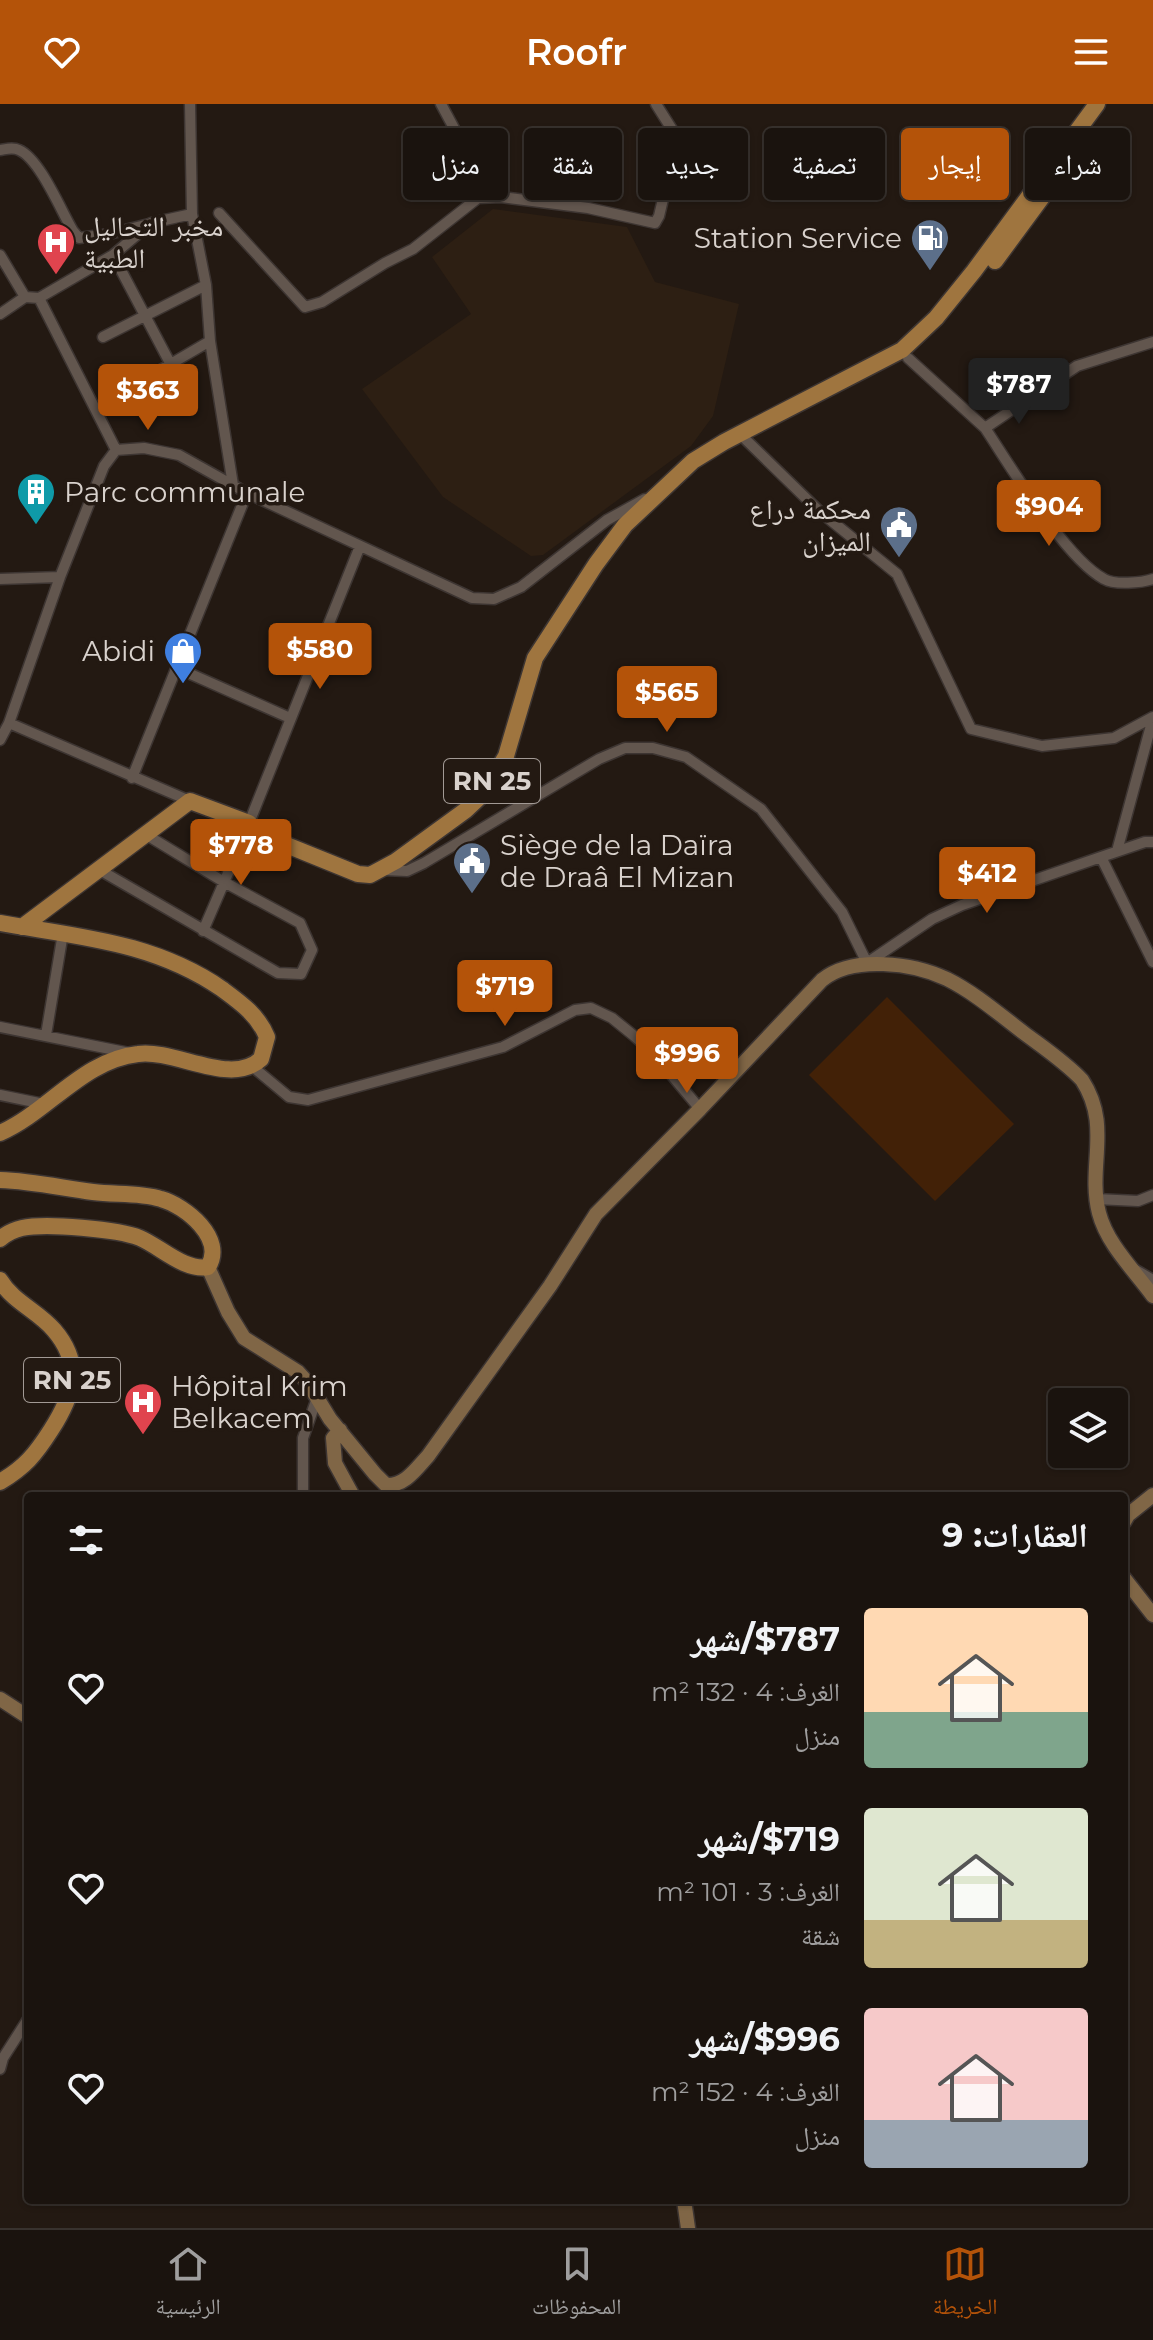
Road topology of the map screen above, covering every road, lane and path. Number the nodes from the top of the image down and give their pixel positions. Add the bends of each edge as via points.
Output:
1 (190, 104) edge
2 (441, 104) edge
3 (656, 104) edge
4 (1097, 104) edge
5 (1109, 104) edge
6 (454, 128) edge
7 (0, 150) edge
8 (508, 199) edge
9 (475, 200) edge
10 (219, 213) dead end
11 (192, 214) junction
12 (151, 223) junction
13 (0, 255) edge
14 (113, 255) junction
15 (206, 285) junction
16 (25, 297) junction
17 (39, 298) junction
18 (0, 314) edge
19 (145, 316) junction
20 (103, 337) dead end
21 (210, 341) junction
22 (1153, 342) edge
23 (908, 358) junction
24 (170, 363) junction
25 (151, 406) dead end
26 (985, 428) junction
27 (743, 436) junction
28 (116, 450) junction
29 (233, 485) junction
30 (666, 486) junction
31 (247, 493) junction
32 (360, 546) junction
33 (60, 577) junction
34 (0, 579) edge
35 (1153, 579) edge
36 (177, 668) junction
37 (290, 718) junction
38 (1153, 718) edge
39 (9, 723) junction
40 (0, 740) edge
41 (132, 778) junction
42 (190, 801) junction
43 (248, 826) junction
44 (145, 834) junction
45 (1153, 842) edge
46 (1117, 851) junction
47 (1101, 857) junction
48 (98, 869) junction
49 (382, 870) junction
50 (224, 882) junction
51 (0, 923) edge
52 (22, 927) junction
53 (203, 931) junction
54 (63, 933) junction
55 (1153, 962) edge
56 (867, 963) junction
57 (0, 1027) edge
58 (46, 1035) junction
59 (136, 1054) junction
60 (253, 1067) junction
61 (0, 1095) edge
62 (44, 1104) junction
63 (700, 1109) junction
64 (0, 1133) edge
65 (0, 1180) edge
66 (1153, 1195) edge
67 (1096, 1199) junction
68 (0, 1239) edge
69 (208, 1267) junction
70 (1131, 1268) junction
71 (0, 1280) edge
72 (1153, 1280) edge
73 (1153, 1296) edge
74 (317, 1398) junction
75 (340, 1430) junction
76 (0, 1482) edge
77 (303, 1492) edge
78 (351, 1492) edge
79 (1153, 1495) edge
80 (1128, 1515) edge
81 (1128, 1583) edge
82 (1153, 1615) edge
83 (0, 1699) edge
84 (24, 1714) edge
85 (24, 2025) edge
86 (0, 2069) edge
87 (685, 2204) edge
88 (688, 2228) edge

1 - 11 street
2 - 6 street
3 - 8 street via 673,131 672,161 655,223
4 - 27 main road, RN 25 via 918,338
5 - 23 main road via 966,297 930,341
7 - 12 street via 22,151 79,238
9 - 10 street via 413,249 310,307 301,305
11 - 12 street
11 - 15 street
12 - 14 street
13 - 16 street
14 - 17 street
14 - 19 street
15 - 19 street
15 - 21 street
16 - 17 street
16 - 18 street
17 - 28 street
19 - 20 street
19 - 24 street
21 - 24 street
21 - 29 street
22 - 26 street via 1077,366
23 - 26 street
23 - 27 main road
24 - 25 street via 150,376
26 - 35 street via 1082,563 1107,581
27 - 30 main road, RN 25 via 693,461
27 - 38 street via 818,510 897,574 971,729 1042,746 1114,738
28 - 29 street via 144,448 179,455
28 - 33 street via 104,466
29 - 31 street
30 - 32 street via 607,520 521,587 494,599 472,598
30 - 49 main road, RN 25 via 625,525 535,658 506,756 484,793
31 - 32 street
31 - 36 street
32 - 37 street
33 - 34 street
33 - 39 street
36 - 37 street
36 - 41 street
37 - 43 street
38 - 46 street
39 - 40 street
39 - 41 street
41 - 42 street
42 - 43 main road
42 - 44 main road
43 - 49 main road via 358,874
43 - 50 street
44 - 48 main road
44 - 50 street
45 - 46 street
46 - 47 street
47 - 55 street
47 - 56 street via 942,914
48 - 52 main road
48 - 53 street
49 - 56 street via 407,871 424,863 599,759 625,748 653,748 686,757 761,809 842,912
50 - 53 street
50 - 53 street via 300,923 312,950 308,961 301,974 278,973
51 - 52 main road
52 - 54 main road
54 - 58 street
54 - 60 main road via 156,954 241,1002 267,1037
56 - 63 main road via 822,980
56 - 67 main road via 946,979 979,998 1082,1080 1098,1120
57 - 58 street
58 - 59 street
59 - 60 main road via 228,1070
59 - 62 main road via 96,1068
60 - 63 street via 289,1097 308,1100 503,1047 575,1010 591,1008 612,1018 654,1054
61 - 62 street
62 - 64 main road
63 - 75 main road via 596,1214 550,1286 407,1479 392,1486 381,1481
65 - 69 main road via 164,1200 193,1218 205,1233 212,1245
66 - 67 street via 1138,1201
67 - 70 main road via 1105,1229
68 - 69 main road via 26,1227 77,1228 138,1237 194,1267
69 - 74 main road via 244,1338 298,1372
70 - 72 street
70 - 73 main road
71 - 76 main road, RN 25 via 57,1333 72,1368 67,1405 31,1460
74 - 75 main road
74 - 77 street via 303,1438
75 - 78 main road via 333,1438 335,1463
79 - 80 main road
81 - 82 main road
83 - 84 main road
85 - 86 street
87 - 88 main road

